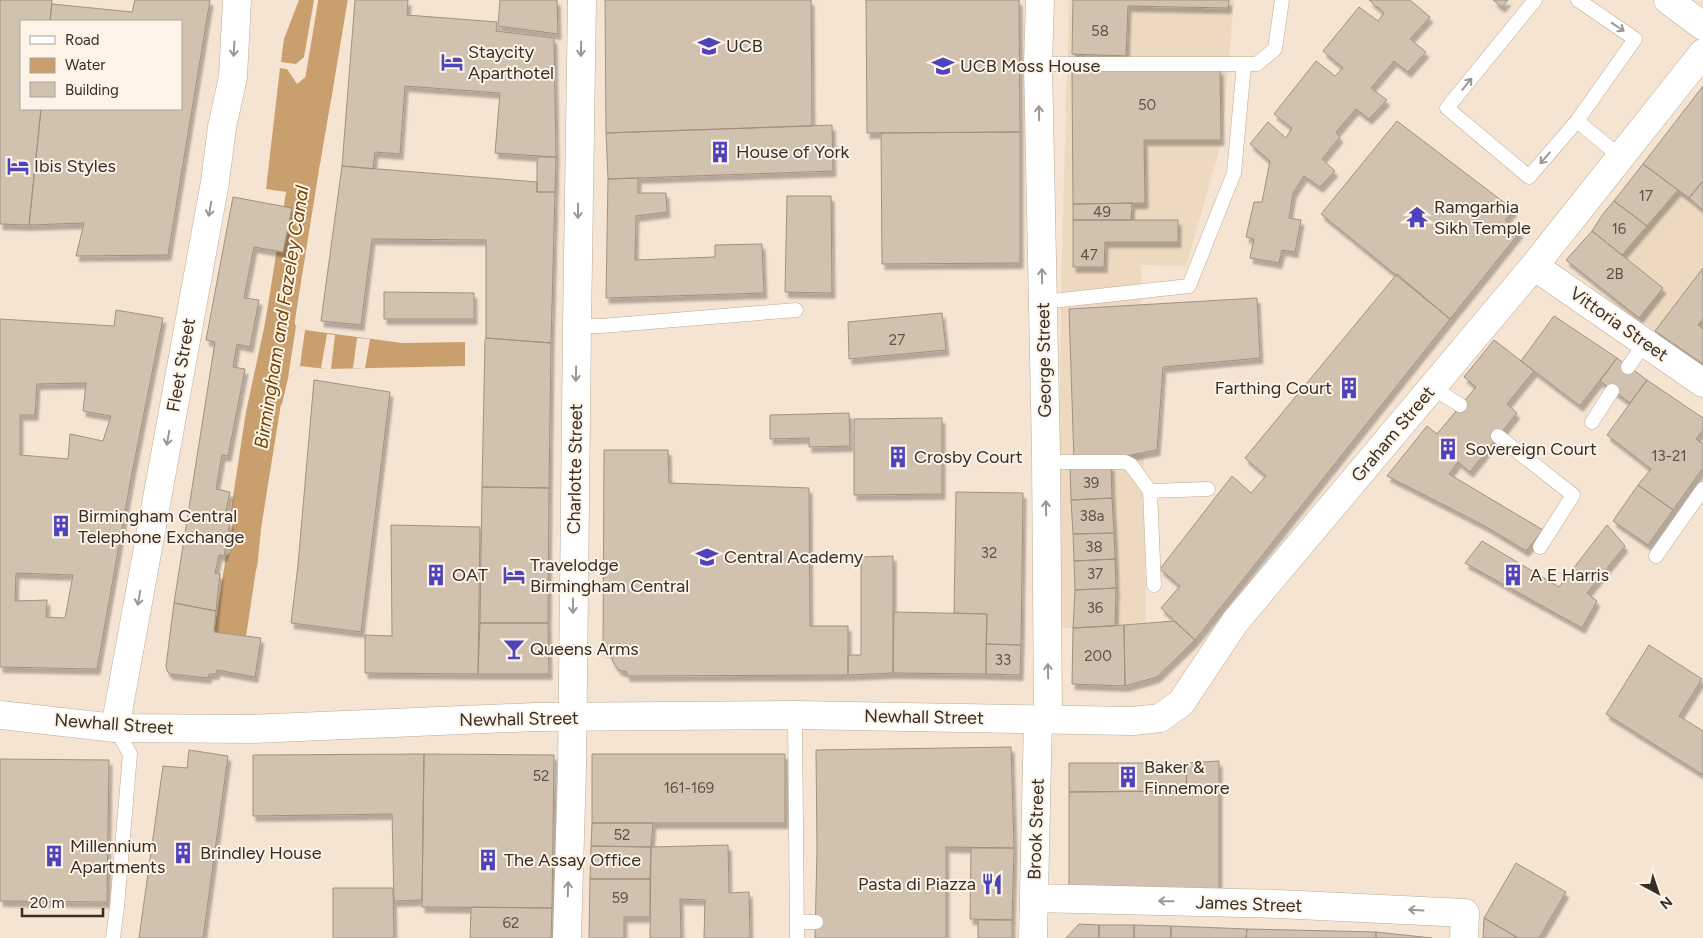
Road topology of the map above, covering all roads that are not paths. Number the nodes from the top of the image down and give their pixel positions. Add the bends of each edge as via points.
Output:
1 (237, 0) edge
2 (582, 0) edge
3 (1040, 0) edge
4 (1282, 0) edge
5 (1535, 0) edge
6 (1578, 0) edge
7 (1668, 0) edge
8 (1703, 26) edge
9 (1703, 54) edge
10 (1038, 64) junction
11 (1244, 64) junction
12 (1577, 121) junction
13 (1622, 158) junction
14 (1534, 266) junction
15 (1043, 302) junction
16 (796, 310) dead end
17 (576, 326) junction
18 (1645, 343) junction
19 (1628, 367) dead end
20 (1699, 374) edge
21 (1432, 388) junction
22 (1612, 391) dead end
23 (1460, 405) dead end
24 (1592, 422) dead end
25 (1498, 436) dead end
26 (1046, 462) junction
27 (1703, 489) edge
28 (1208, 490) dead end
29 (1150, 491) junction
30 (1540, 548) dead end
31 (1656, 556) dead end
32 (1154, 584) dead end
33 (0, 715) edge
34 (795, 715) junction
35 (572, 717) junction
36 (1043, 719) junction
37 (115, 728) junction
38 (1034, 898) junction
39 (797, 922) junction
40 (816, 922) dead end
41 (1464, 925) edge
42 (113, 938) edge
43 (566, 938) edge
44 (797, 938) edge
45 (1033, 938) edge

1 -> 37 street, Fleet Street via 233,77
2 -> 17 street, Charlotte Street
3 - 10 street, George Street
4 - 11 lane via 1275,49 1257,64
12 -> 5 lane via 1529,177 1447,108
6 -> 12 lane via 1635,39
7 - 8 street
9 - 13 street, Graham Street
10 - 11 lane
15 -> 10 street, George Street
11 - 15 lane via 1234,173 1189,286
12 - 13 lane
13 - 14 street, Graham Street
14 - 18 street, Vittoria Street
14 - 21 street, Graham Street
15 - 26 street, George Street
16 - 17 lane
17 -> 35 street, Charlotte Street
18 - 19 lane
18 - 20 street, Vittoria Street
21 - 23 lane
21 - 36 street, Graham Street via 1236,622 1181,703 1160,718 1133,721
22 - 24 lane
25 - 30 lane via 1573,495
26 - 29 lane via 1125,462
36 -> 26 street, George Street
27 - 31 lane
28 - 29 lane
29 - 32 lane
33 - 37 street, Newhall Street
34 - 35 street, Newhall Street
34 - 36 street, Newhall Street
34 - 39 lane
35 - 37 street, Newhall Street via 251,729
43 -> 35 street, Charlotte Street
36 - 38 street, Brook Street
37 - 42 lane via 130,754
41 -> 38 street, James Street via 1278,904
38 - 45 street, Brook Street
39 - 40 lane
39 - 44 lane

